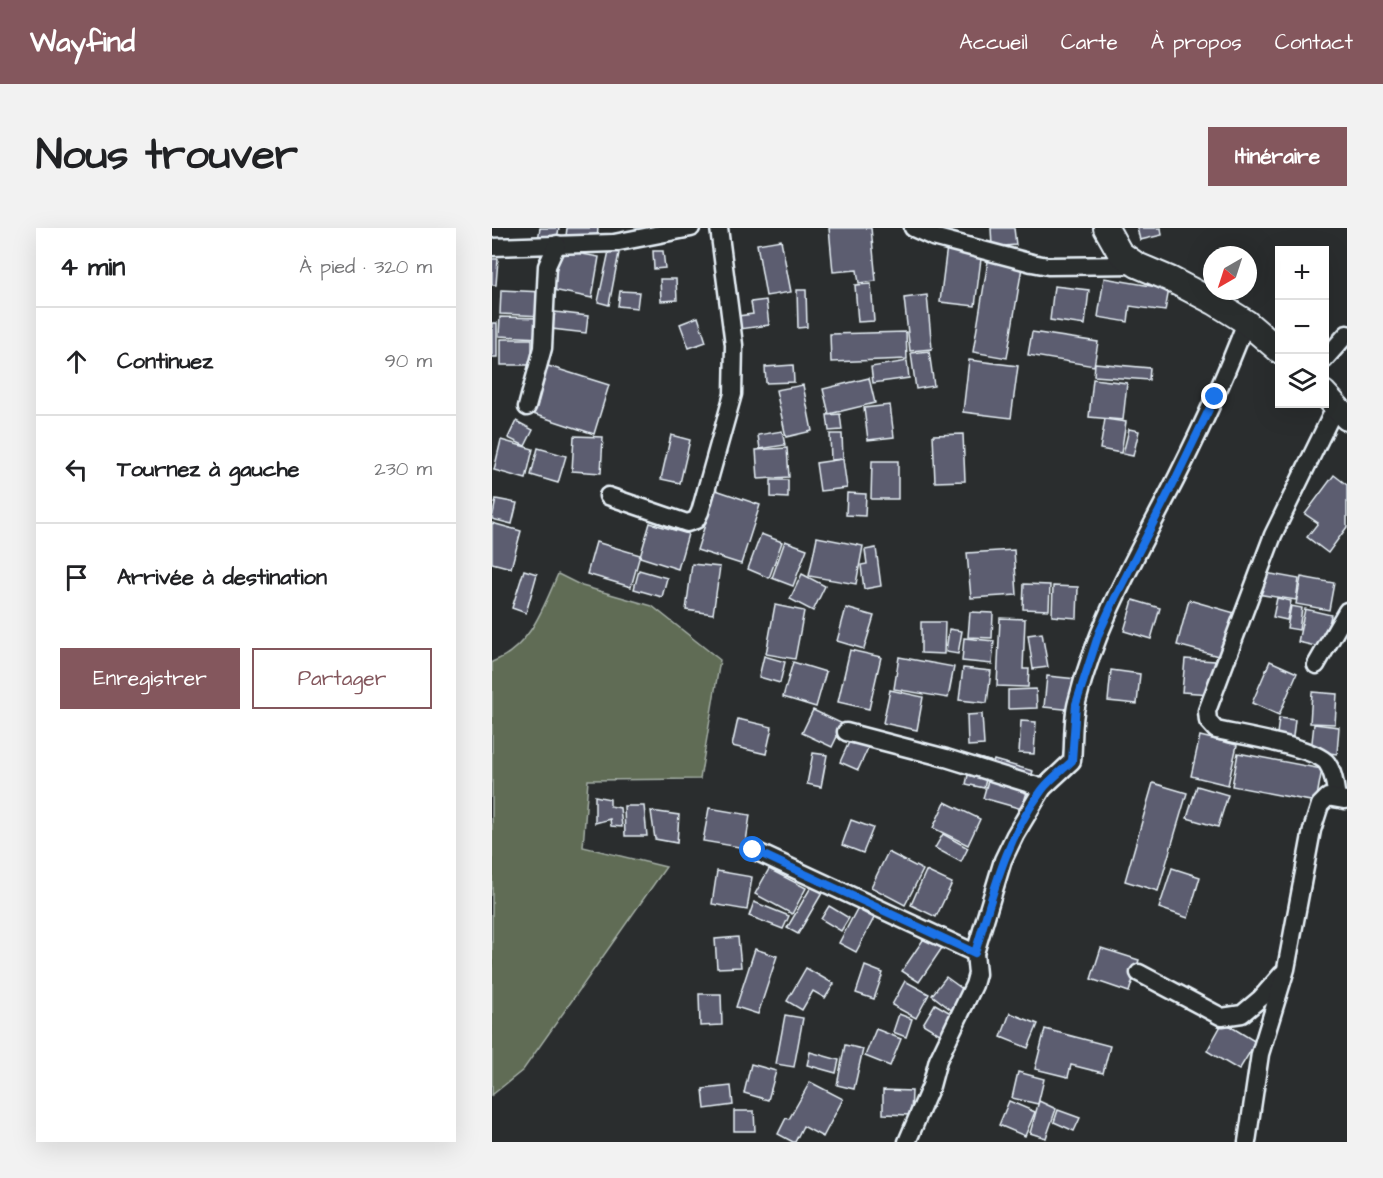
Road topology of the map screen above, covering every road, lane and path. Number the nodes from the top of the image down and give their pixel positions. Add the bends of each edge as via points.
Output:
1 (691, 228) edge
2 (719, 228) edge
3 (913, 228) edge
4 (1106, 228) edge
5 (557, 244) junction
6 (492, 247) edge
7 (1137, 265) junction
8 (1246, 322) junction
9 (1347, 334) edge
10 (1275, 347) edge
11 (1329, 354) edge
12 (1336, 406) edge
13 (526, 407) dead end
14 (608, 496) dead end
15 (1347, 611) edge
16 (1316, 664) dead end
17 (846, 732) dead end
18 (1043, 789) junction
19 (1342, 800) edge
20 (753, 850) dead end
21 (975, 953) junction
22 (1286, 969) junction
23 (1139, 973) dead end
24 (908, 1142) edge
25 (1247, 1142) edge

1 - 5 street via 614,243
2 - 14 street via 734,345 733,394 700,512 696,520 687,523
3 - 7 street via 933,237 1048,266
4 - 7 street via 1120,253
5 - 6 street
5 - 13 street via 547,266 543,348
7 - 8 street
8 - 10 street
8 - 18 street via 1177,476 1099,633 1076,704 1072,761
9 - 11 street
12 - 19 street via 1273,536 1207,711 1208,721 1216,730 1318,755 1326,762
15 - 16 street
17 - 18 street
18 - 21 street via 1003,860
19 - 22 street via 1328,797 1320,805
20 - 21 street
21 - 24 street via 974,984 938,1059
22 - 23 street via 1242,1014 1222,1017
22 - 25 street via 1260,1054

